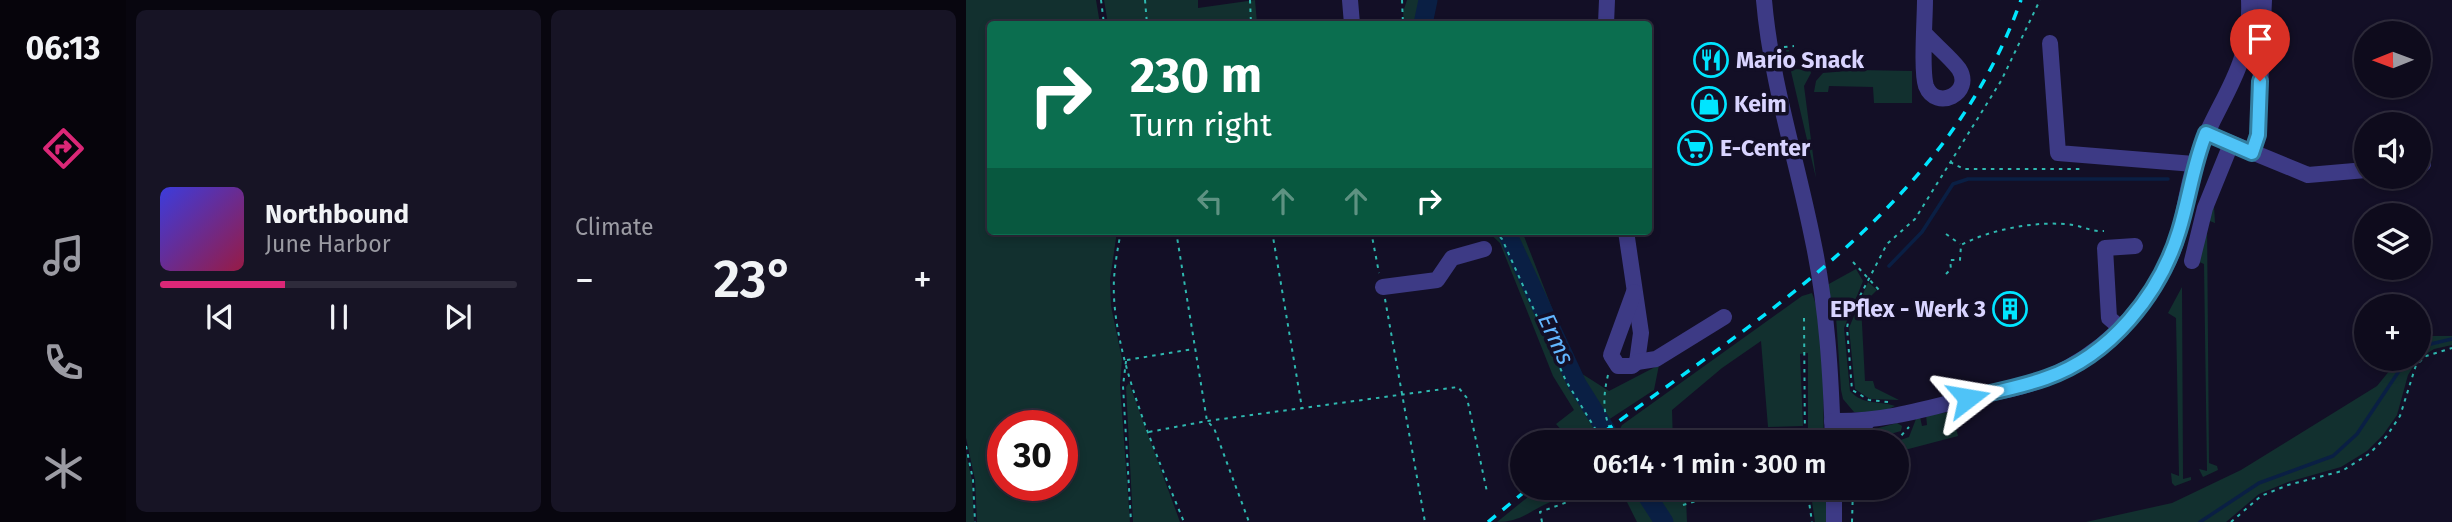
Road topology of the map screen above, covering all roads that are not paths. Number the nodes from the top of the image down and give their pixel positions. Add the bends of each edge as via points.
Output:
1 (1350, 0) edge
2 (1607, 0) edge
3 (1764, 0) edge
4 (1925, 0) edge
5 (2249, 0) edge
6 (2264, 0) edge
7 (1352, 21) edge
8 (1606, 21) edge
9 (1925, 34) dead end
10 (2050, 43) dead end
11 (2206, 133) junction
12 (2231, 144) junction
13 (2252, 153) junction
14 (2194, 163) junction
15 (2354, 171) edge
16 (1627, 235) edge
17 (2135, 246) dead end
18 (1484, 249) dead end
19 (2192, 261) dead end
20 (1383, 287) road end
21 (1634, 292) junction
22 (1724, 317) dead end
23 (2122, 329) junction
24 (1637, 362) junction
25 (1832, 421) junction
26 (1867, 422) junction
27 (1832, 430) edge
28 (1861, 430) edge
29 (1834, 500) edge
30 (1835, 522) edge

1 - 7 street
2 - 8 street
3 - 25 street via 1773,76 1817,262
4 - 9 street
5 - 11 street via 2244,55 2230,94
6 - 13 street via 2258,135
10 - 14 street via 2058,153
11 - 12 street
11 - 14 street
12 - 13 street
12 - 19 street via 2205,208
13 - 15 street via 2308,175
14 - 23 street via 2168,263
16 - 21 street
17 - 23 street via 2105,248 2109,318
18 - 20 street via 1452,258 1437,280
21 - 24 street via 1641,333
21 - 24 street via 1611,355 1612,361 1626,368
22 - 24 street via 1656,359
23 - 26 street via 2048,378
25 - 26 street
25 - 27 street
26 - 28 street
29 - 30 street

